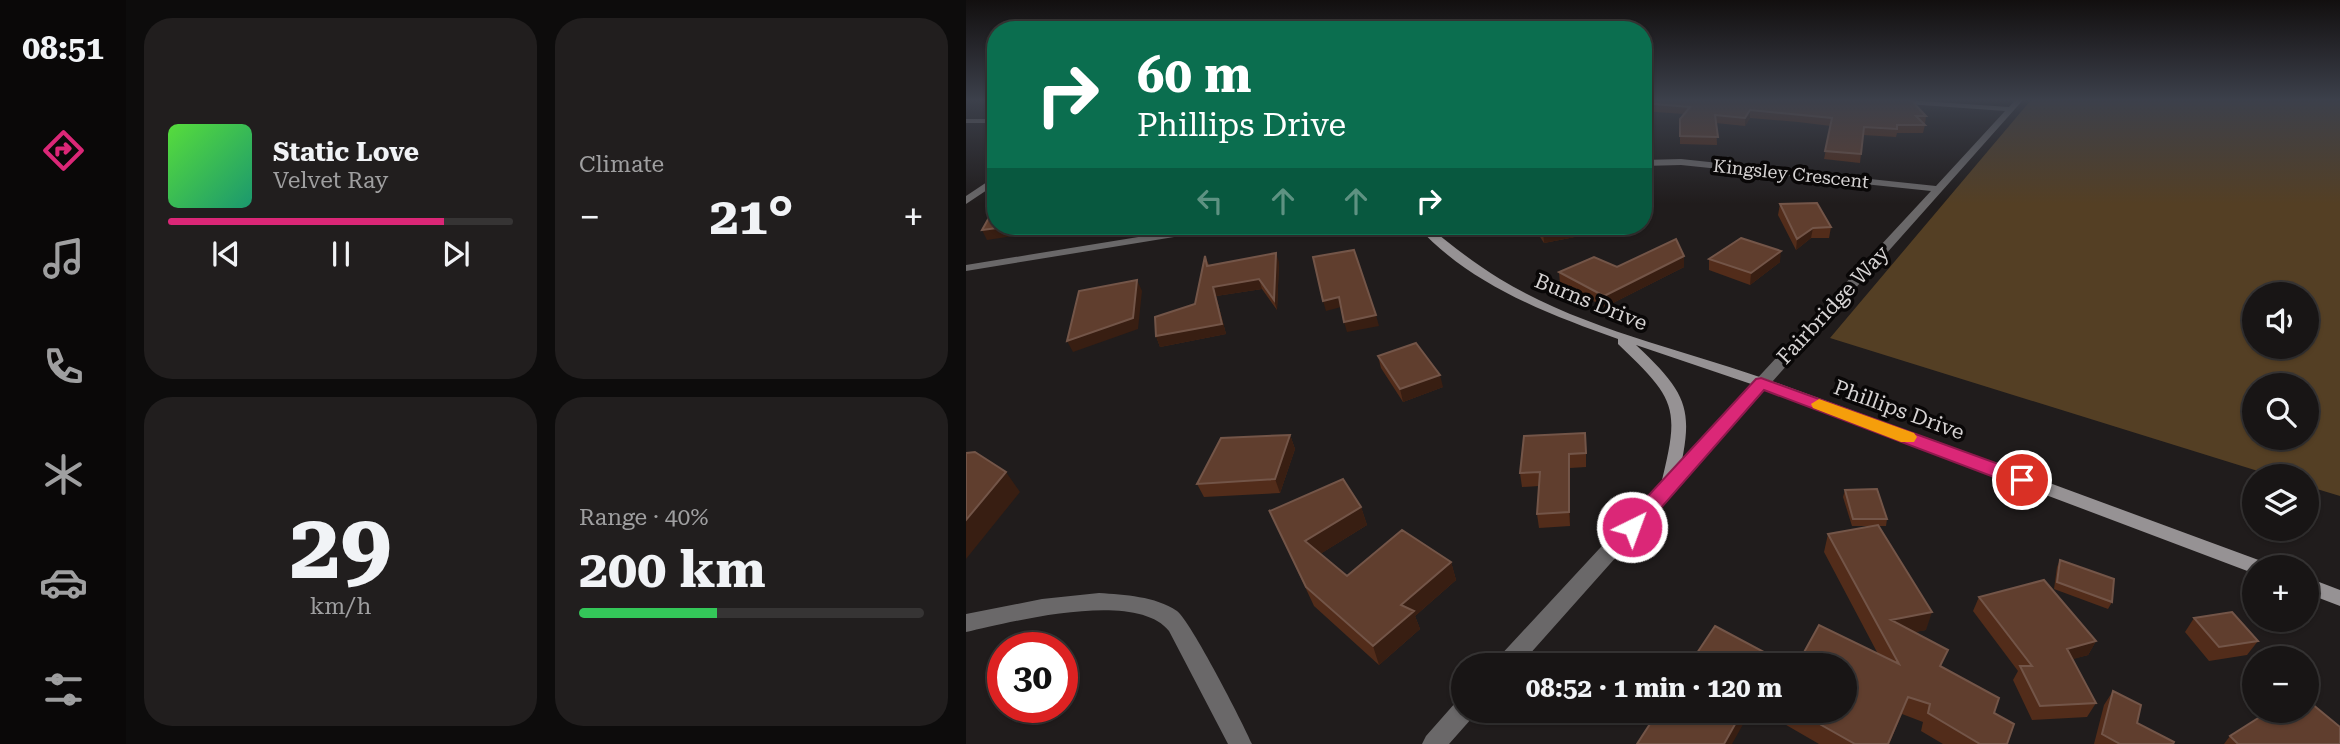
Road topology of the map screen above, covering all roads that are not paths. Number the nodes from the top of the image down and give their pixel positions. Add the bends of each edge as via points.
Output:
1 (1988, 135) edge
2 (1652, 163) edge
3 (987, 186) edge
4 (1940, 189) junction
5 (966, 201) edge
6 (1168, 235) edge
7 (1431, 235) edge
8 (966, 268) edge
9 (1619, 337) junction
10 (1761, 383) junction
11 (1668, 488) junction
12 (2242, 561) edge
13 (2319, 590) edge
14 (2340, 598) edge
15 (966, 623) edge
16 (1517, 653) edge
17 (1453, 723) edge
18 (1240, 744) edge
19 (1434, 744) edge

1 - 4 street, Fairbridge Way
2 - 4 street, Kingsley Crescent
3 - 5 street
4 - 10 street, Fairbridge Way
6 - 8 street
7 - 9 main road, Burns Drive via 1494,281
9 - 10 main road, Burns Drive
9 - 11 main road via 1659,374 1675,396 1681,416 1680,439
10 - 11 street, Fairbridge Way
10 - 12 main road, Phillips Drive
11 - 16 street, Fairbridge Way
13 - 14 main road
15 - 18 street via 1093,603 1138,604 1173,618
17 - 19 street

